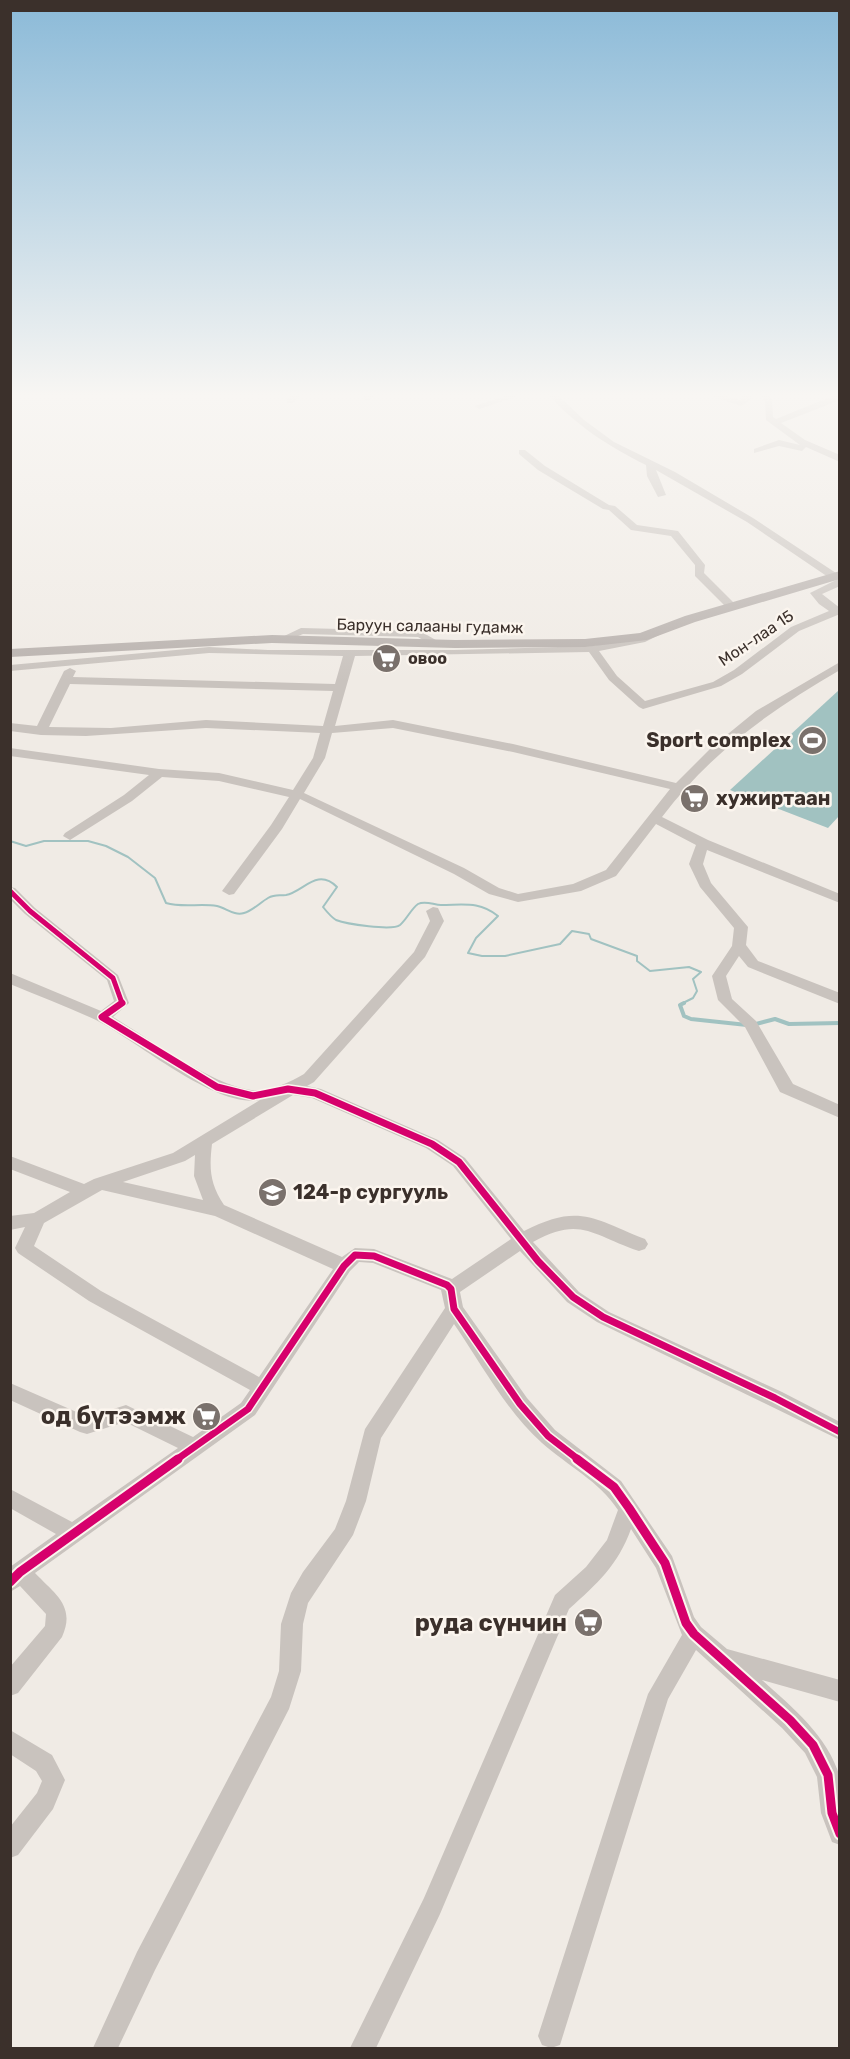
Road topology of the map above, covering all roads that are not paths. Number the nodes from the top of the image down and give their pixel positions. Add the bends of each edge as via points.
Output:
1 (579, 489) edge
2 (658, 489) edge
3 (695, 489) edge
4 (661, 495) dead end
5 (838, 578) edge
6 (732, 607) junction
7 (673, 624) junction
8 (592, 649) junction
9 (10, 653) edge
10 (350, 653) junction
11 (74, 663) junction
12 (840, 665) edge
13 (10, 668) edge
14 (67, 680) junction
15 (339, 688) junction
16 (10, 727) edge
17 (327, 728) junction
18 (41, 730) junction
19 (10, 752) edge
20 (159, 773) junction
21 (676, 787) junction
22 (297, 795) junction
23 (654, 818) junction
24 (70, 836) dead end
25 (703, 843) junction
26 (10, 891) edge
27 (229, 891) dead end
28 (840, 899) edge
29 (433, 911) dead end
30 (739, 946) junction
31 (10, 978) edge
32 (840, 999) edge
33 (102, 1017) junction
34 (288, 1089) junction
35 (840, 1112) edge
36 (205, 1140) junction
37 (10, 1162) edge
38 (93, 1187) junction
39 (218, 1210) junction
40 (37, 1219) junction
41 (10, 1223) edge
42 (521, 1241) junction
43 (639, 1244) dead end
44 (344, 1266) junction
45 (453, 1299) junction
46 (263, 1388) junction
47 (10, 1391) edge
48 (840, 1432) edge
49 (196, 1448) junction
50 (10, 1498) edge
51 (629, 1508) junction
52 (71, 1535) junction
53 (15, 1577) edge
54 (694, 1634) junction
55 (723, 1659) junction
56 (10, 1685) edge
57 (840, 1691) edge
58 (10, 1741) edge
59 (840, 1834) edge
60 (10, 1847) edge
61 (551, 2036) dead end
62 (105, 2049) edge
63 (363, 2049) edge

1 - 6 street via 612,508 634,528 674,532 700,565 699,574
2 - 4 street
3 - 5 street
5 - 6 main road, Баруун салааны гудамж
5 - 8 street, Мон-лаа 15 via 815,593 837,611 795,629 717,684 643,705 613,678
6 - 7 main road, Баруун салааны гудамж
7 - 8 street via 641,640
7 - 9 main road, Баруун салааны гудамж via 642,637 585,643 435,643 365,637
8 - 10 street
10 - 11 street via 209,650
10 - 15 street
11 - 13 street
11 - 14 street
12 - 21 street via 760,714
14 - 15 street
14 - 18 street
15 - 17 street
16 - 18 street
17 - 18 street via 205,724 112,732
17 - 21 street via 393,724
17 - 22 street via 319,758
19 - 20 street
20 - 22 street via 219,777
20 - 24 street
21 - 23 street
22 - 23 street via 494,891 518,897 576,888 611,873
22 - 27 street
23 - 25 street
25 - 28 street
25 - 30 street via 696,864 705,884 741,927
26 - 33 street via 113,978 122,1003
29 - 34 street via 437,921 420,954 309,1078
30 - 32 street via 753,964
30 - 35 street via 719,976 726,1004 751,1025 783,1076 786,1088
31 - 33 street
33 - 34 street via 217,1087 253,1096
34 - 36 street
34 - 42 street via 315,1093 445,1151 459,1162
36 - 38 street via 179,1157
36 - 39 street via 200,1177
37 - 38 street
38 - 39 street
38 - 40 street
39 - 44 street
40 - 41 street
40 - 46 street via 24,1248 95,1296
42 - 43 street via 564,1221 576,1221
42 - 45 street
42 - 48 street via 573,1297 603,1317
44 - 45 street via 355,1255 374,1256 447,1285
44 - 46 street
45 - 51 street via 520,1404 548,1436 614,1487
45 - 62 street via 372,1435 356,1501 343,1535 298,1600 292,1624 290,1671 281,1701 146,1961
46 - 49 street via 248,1409
47 - 49 street via 87,1426 126,1413
49 - 52 street
50 - 52 street via 61,1525
51 - 54 street via 665,1563 686,1623
51 - 63 street via 615,1546 593,1574 562,1602 432,1906
52 - 53 street
53 - 56 street via 57,1611 55,1630
54 - 55 street
54 - 61 street via 659,1694
55 - 57 street
55 - 59 street via 813,1745 828,1775 832,1813
58 - 60 street via 44,1762 54,1780 45,1801

